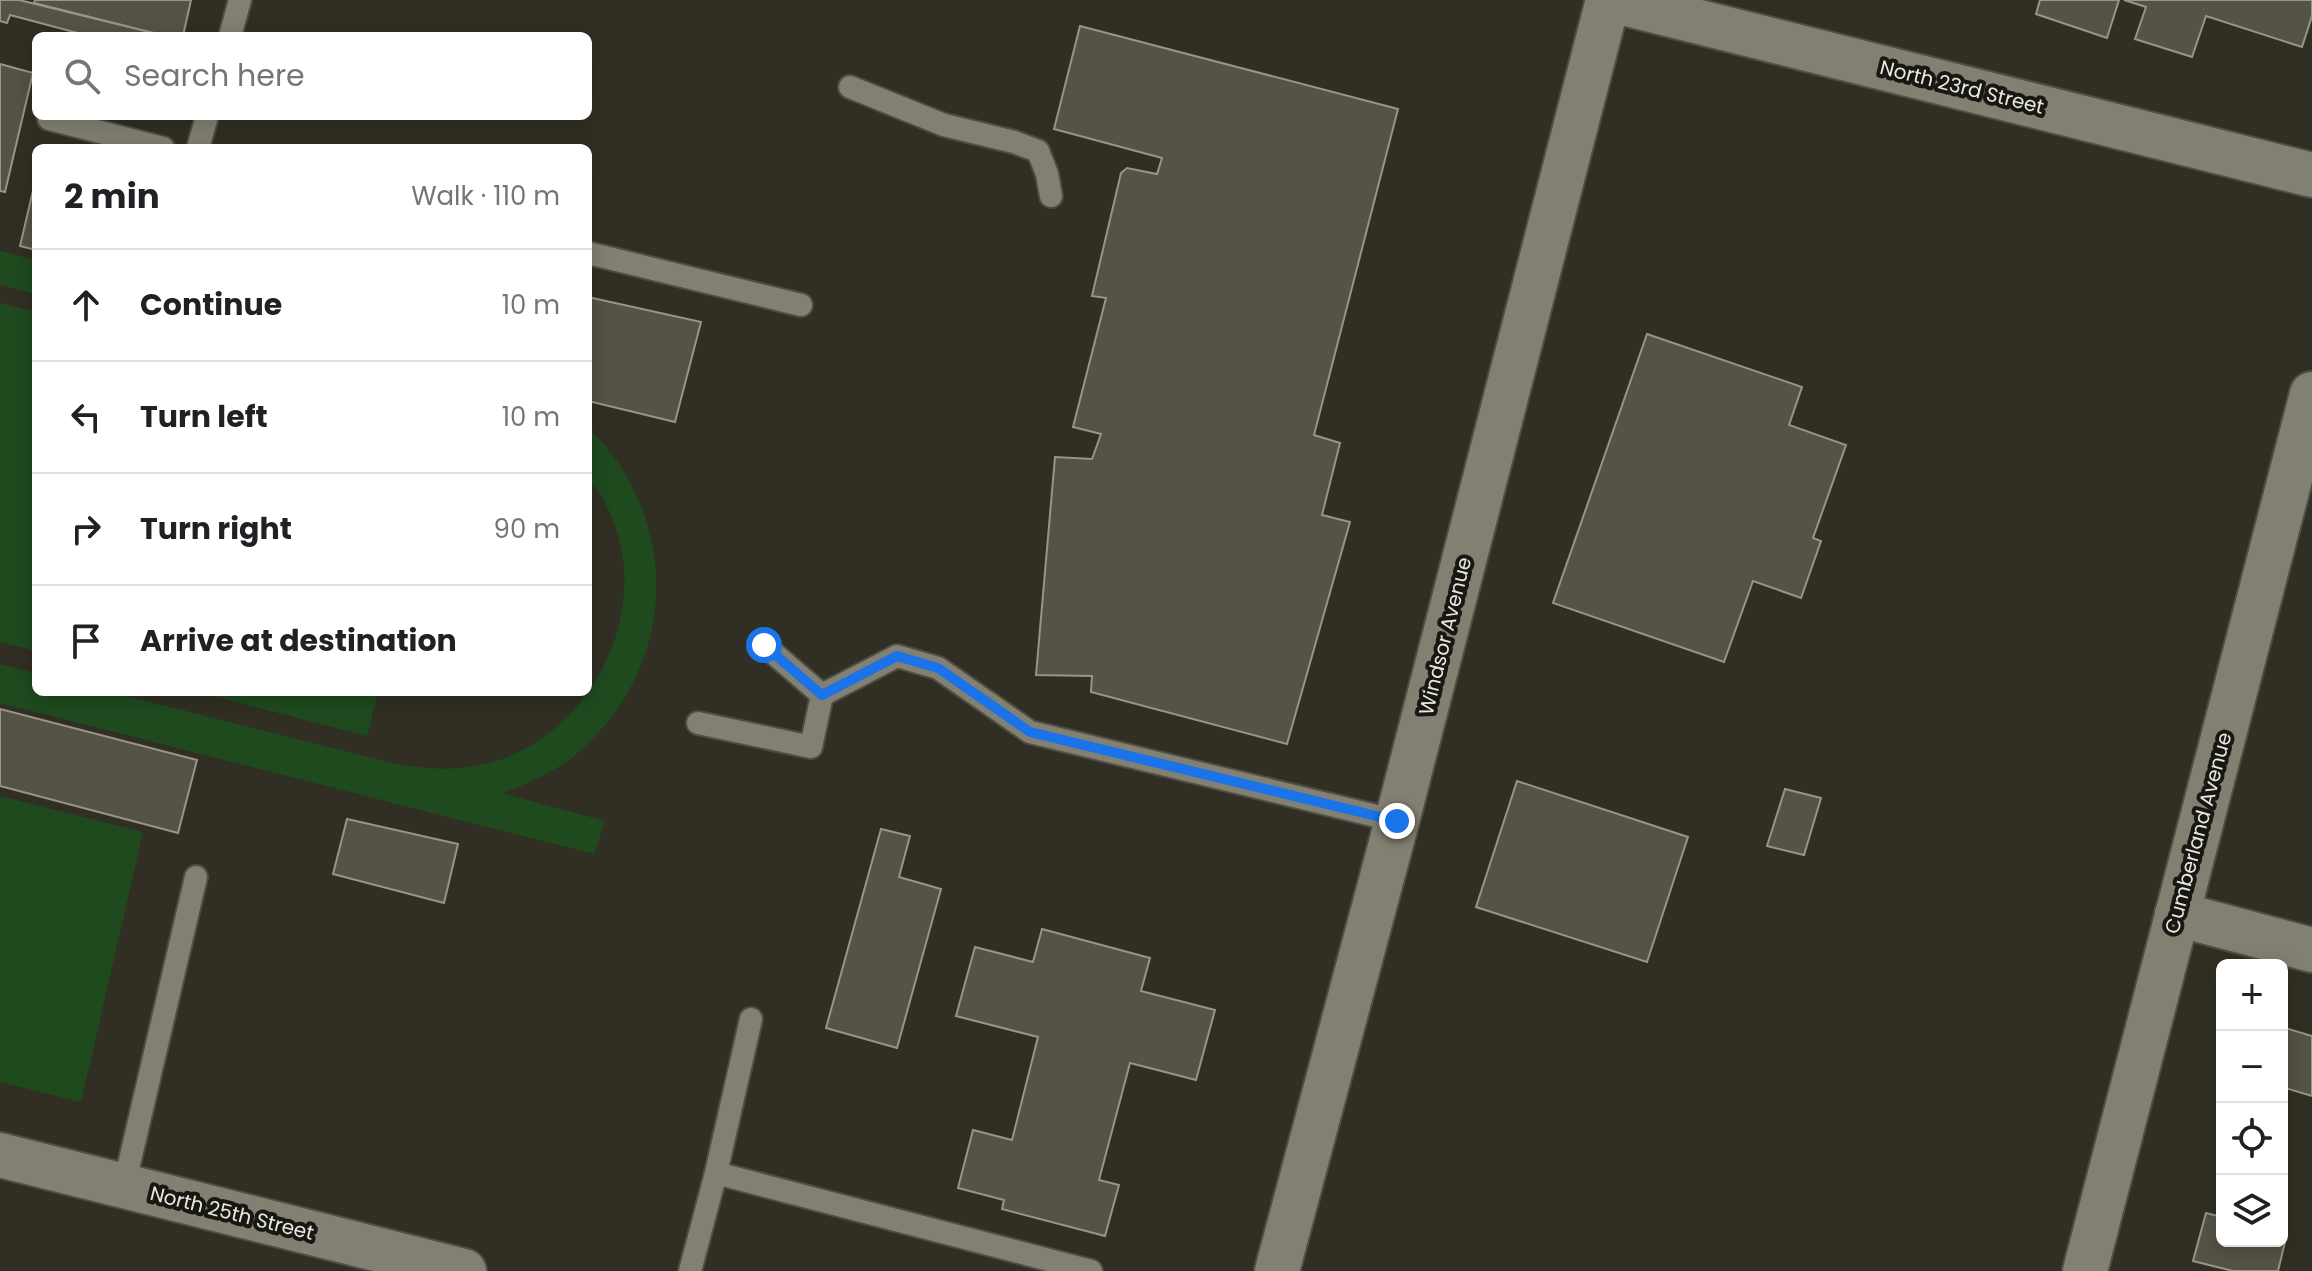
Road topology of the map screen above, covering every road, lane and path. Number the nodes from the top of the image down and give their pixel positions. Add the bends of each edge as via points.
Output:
1 (240, 0) edge
2 (1610, 0) edge
3 (231, 32) edge
4 (850, 87) dead end
5 (53, 120) edge
6 (206, 120) edge
7 (147, 144) edge
8 (199, 144) edge
9 (2312, 175) edge
10 (1051, 196) dead end
11 (592, 254) edge
12 (801, 305) dead end
13 (2312, 394) edge
14 (764, 645) dead end
15 (822, 695) junction
16 (698, 723) dead end
17 (1397, 821) junction
18 (196, 877) dead end
19 (2177, 914) junction
20 (2312, 950) edge
21 (751, 1019) dead end
22 (0, 1155) edge
23 (716, 1173) junction
24 (124, 1186) junction
25 (464, 1271) edge
26 (690, 1271) edge
27 (1091, 1271) edge
28 (1277, 1271) edge
29 (2085, 1271) edge

1 - 3 lane
2 - 9 street, North 23rd Street
2 - 17 street, Windsor Avenue
4 - 10 lane via 944,125 1038,151
5 - 7 lane
6 - 8 lane
11 - 12 lane
13 - 19 street, Cumberland Avenue
14 - 15 lane
15 - 16 lane via 811,747
15 - 17 lane via 897,656 938,668 1030,732
17 - 28 street, Windsor Avenue
18 - 24 lane
19 - 20 street
19 - 29 street, Cumberland Avenue
21 - 23 lane
22 - 24 street, North 25th Street
23 - 26 lane
23 - 27 lane
24 - 25 street, North 25th Street

